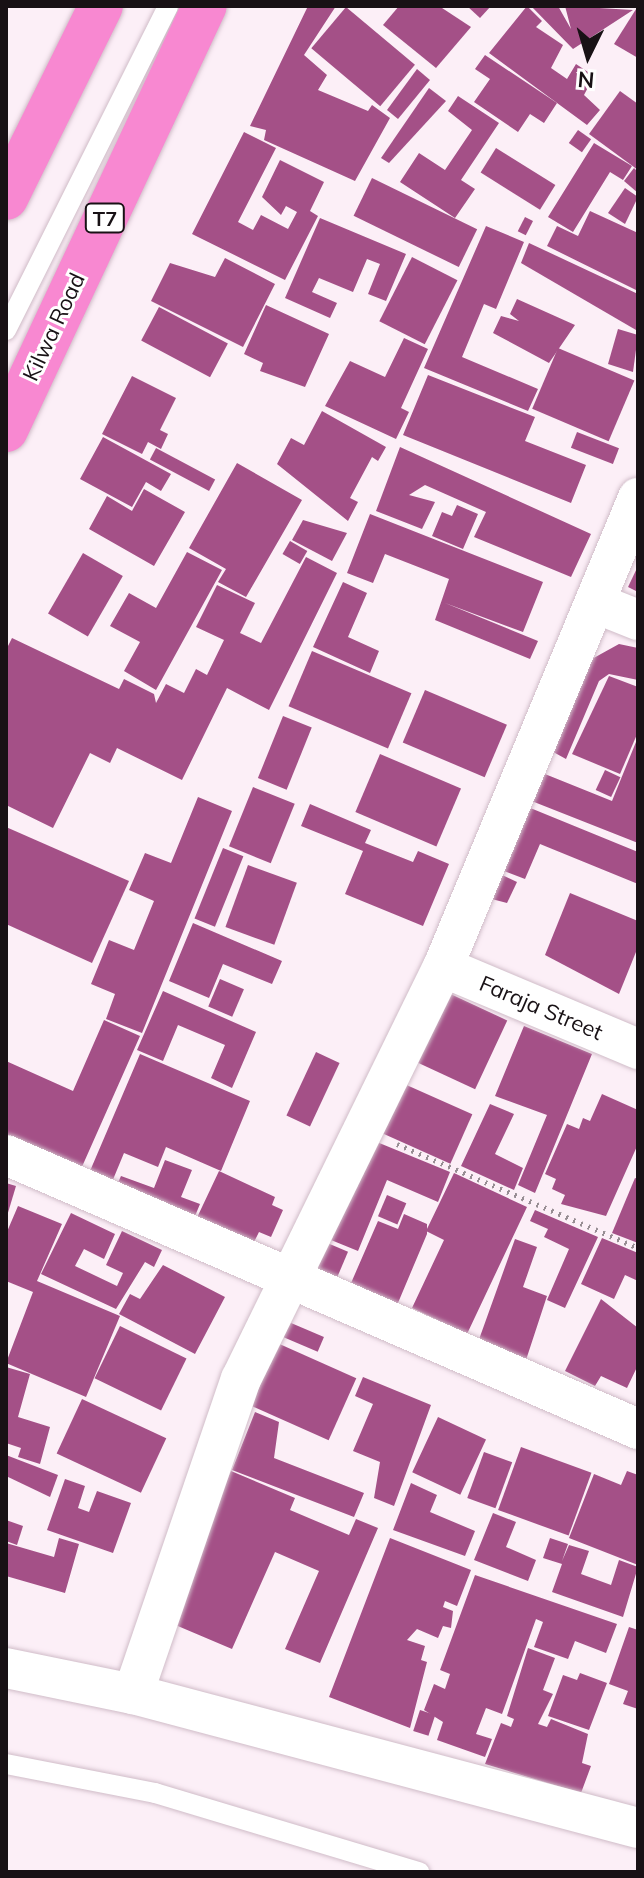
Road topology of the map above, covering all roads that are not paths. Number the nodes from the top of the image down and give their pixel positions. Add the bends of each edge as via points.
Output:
1 (101, 6) edge
2 (168, 6) edge
3 (205, 6) edge
4 (11, 175) edge
5 (6, 330) edge
6 (6, 430) edge
7 (638, 498) edge
8 (598, 604) junction
9 (638, 620) edge
10 (443, 967) junction
11 (638, 1049) edge
12 (6, 1155) edge
13 (295, 1280) junction
14 (638, 1429) edge
15 (6, 1668) edge
16 (133, 1694) junction
17 (6, 1764) edge
18 (638, 1828) edge
19 (419, 1872) edge

1 - 4 highway
2 - 5 lane
3 - 6 highway, Kilwa Road / T7
7 - 8 street
8 - 9 street
8 - 10 street
10 - 11 street, Faraja Street
10 - 13 street
12 - 13 street
13 - 14 street
13 - 16 street via 241,1379
15 - 16 street
16 - 18 street
17 - 19 lane via 155,1793

